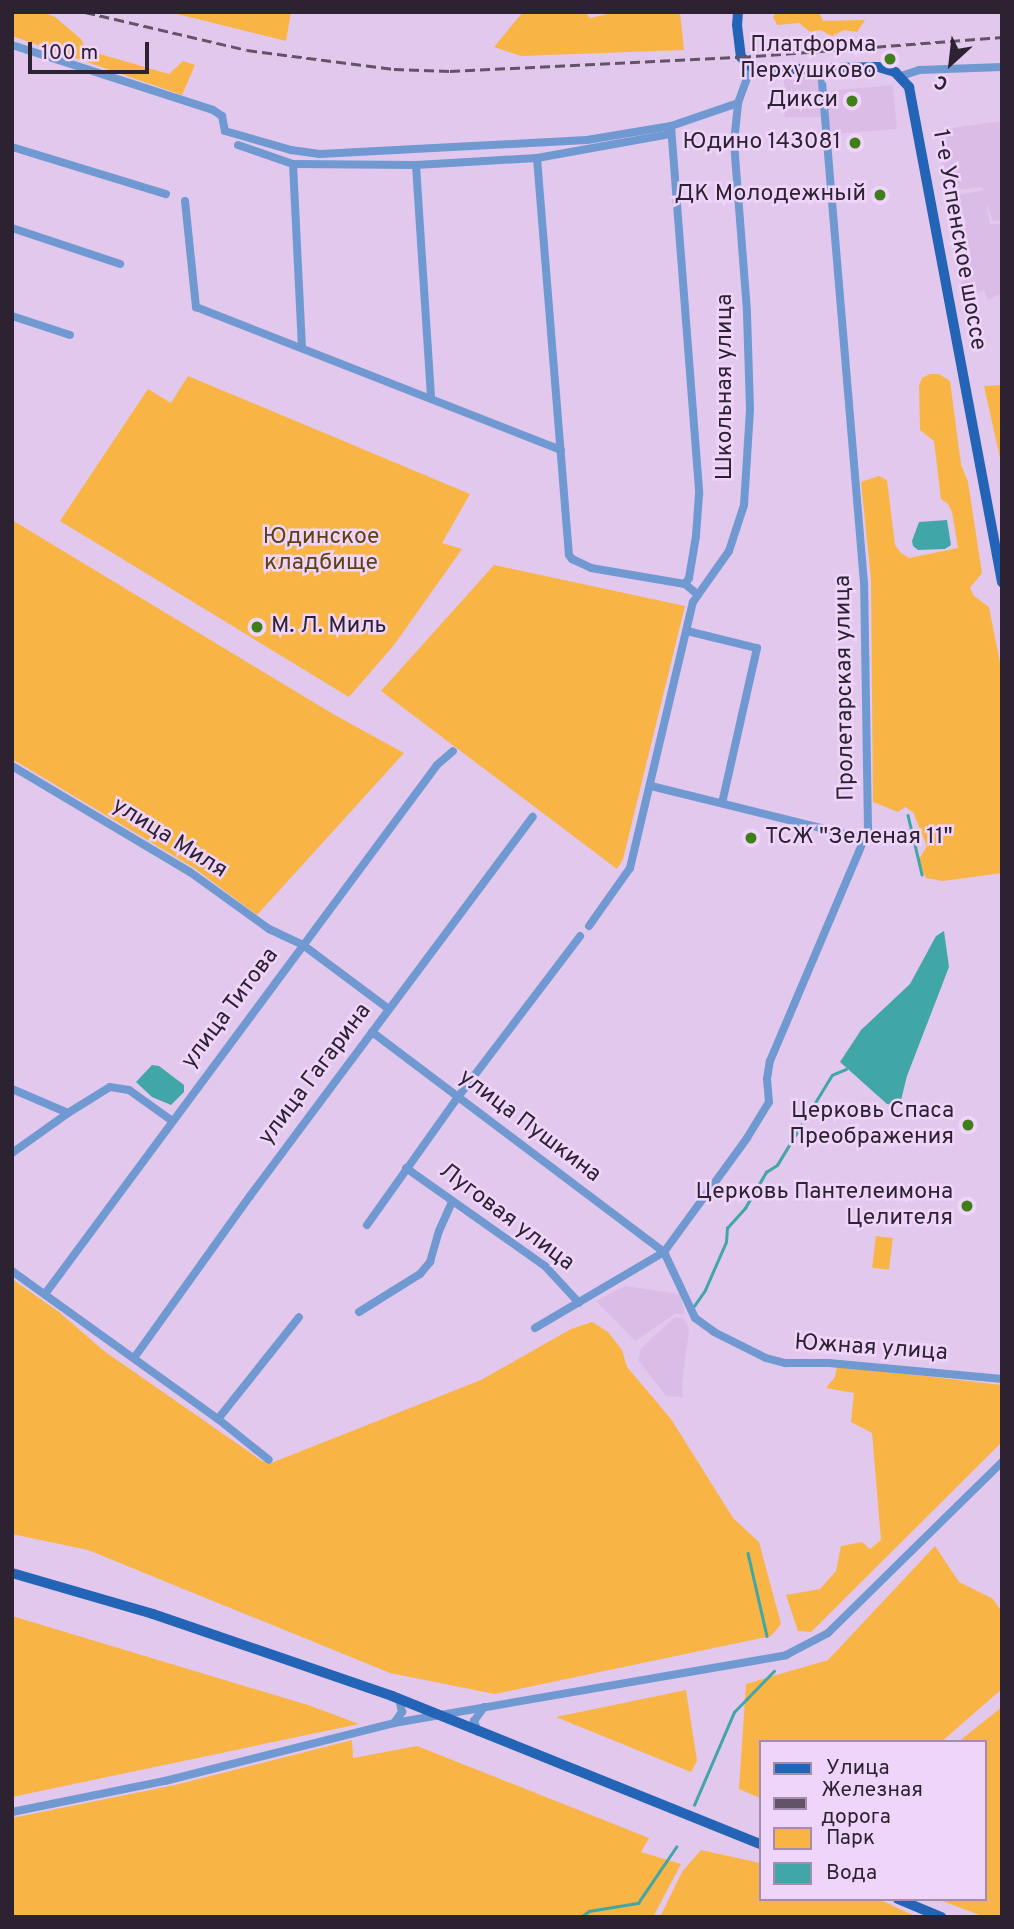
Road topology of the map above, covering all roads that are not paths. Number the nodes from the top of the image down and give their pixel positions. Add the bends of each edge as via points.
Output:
1 (738, 12) edge
2 (12, 45) edge
3 (1002, 67) edge
4 (751, 68) junction
5 (821, 70) junction
6 (901, 76) junction
7 (738, 103) junction
8 (671, 130) junction
9 (238, 145) dead end
10 (12, 147) edge
11 (537, 158) junction
12 (293, 164) junction
13 (416, 165) junction
14 (166, 194) dead end
15 (185, 201) dead end
16 (12, 228) edge
17 (120, 264) dead end
18 (12, 316) edge
19 (70, 335) dead end
20 (302, 347) junction
21 (431, 398) junction
22 (561, 450) junction
23 (1002, 582) edge
24 (685, 584) junction
25 (698, 596) junction
26 (687, 631) junction
27 (453, 751) dead end
28 (12, 766) edge
29 (651, 786) junction
30 (722, 803) junction
31 (533, 817) dead end
32 (865, 839) junction
33 (589, 926) dead end
34 (580, 936) dead end
35 (303, 945) junction
36 (389, 1009) junction
37 (372, 1032) junction
38 (12, 1089) edge
39 (458, 1097) junction
40 (68, 1113) junction
41 (171, 1120) junction
42 (12, 1153) edge
43 (406, 1168) junction
44 (452, 1202) junction
45 (367, 1225) dead end
46 (664, 1252) junction
47 (12, 1271) edge
48 (45, 1294) junction
49 (579, 1303) junction
50 (359, 1312) dead end
51 (299, 1317) dead end
52 (534, 1328) dead end
53 (134, 1358) junction
54 (1002, 1379) edge
55 (218, 1419) junction
56 (269, 1460) dead end
57 (1002, 1462) edge
58 (12, 1573) edge
59 (400, 1699) junction
60 (484, 1707) junction
61 (440, 1715) junction
62 (394, 1723) junction
63 (478, 1732) junction
64 (12, 1812) edge
65 (758, 1843) edge
66 (903, 1901) edge
67 (941, 1917) edge

1 - 4 main road via 741,57
2 - 8 street via 213,110 222,116 225,131 320,154 587,140
3 - 6 street
4 - 5 main road via 760,72
4 - 7 street, Школьная улица
5 - 6 main road via 878,67
5 - 32 street, Пролетарская улица via 864,583 869,711
6 - 23 main road, 1-е Успенское шоссе via 913,98
7 - 8 street
7 - 25 street, Школьная улица via 734,142 747,311 748,478 729,551
8 - 11 street
8 - 24 street via 699,494
9 - 12 street
10 - 14 street
11 - 13 street
11 - 22 street
12 - 13 street
12 - 20 street
13 - 21 street
15 - 20 street via 196,307
16 - 17 street
18 - 19 street
20 - 21 street
21 - 22 street
22 - 24 street via 572,559 591,568
24 - 25 street
25 - 26 street, Школьная улица
26 - 29 street, Школьная улица
26 - 30 street via 757,648
27 - 35 street, улица Титова via 437,765
28 - 35 street, улица Миля via 190,872 269,929
29 - 30 street
29 - 33 street, Школьная улица via 630,868
30 - 32 street
31 - 36 street, улица Гагарина
32 - 46 street, Пролетарская улица via 770,1061 769,1102
34 - 39 street
35 - 36 street
35 - 41 street, улица Титова
36 - 37 street, улица Гагарина
37 - 39 street, улица Пушкина
37 - 53 street, улица Гагарина
38 - 40 street
39 - 43 street
39 - 46 street, улица Пушкина
40 - 41 street via 118,1086
40 - 42 street
41 - 48 street, улица Титова
43 - 44 street, Луговая улица
43 - 45 street
44 - 49 street, Луговая улица via 545,1266
44 - 50 street via 430,1262 421,1274
46 - 49 street
46 - 54 street, Южная улица via 695,1318 766,1358
47 - 48 street
48 - 53 street
49 - 52 street
51 - 55 street
53 - 55 street
55 - 56 street
57 - 60 street via 841,1620 800,1650
58 - 59 main road via 153,1614
59 - 61 main road
59 - 62 street via 402,1712
60 - 61 street
60 - 63 street via 475,1718
61 - 62 street
61 - 63 main road
62 - 64 street via 165,1781
63 - 65 main road
66 - 67 main road

